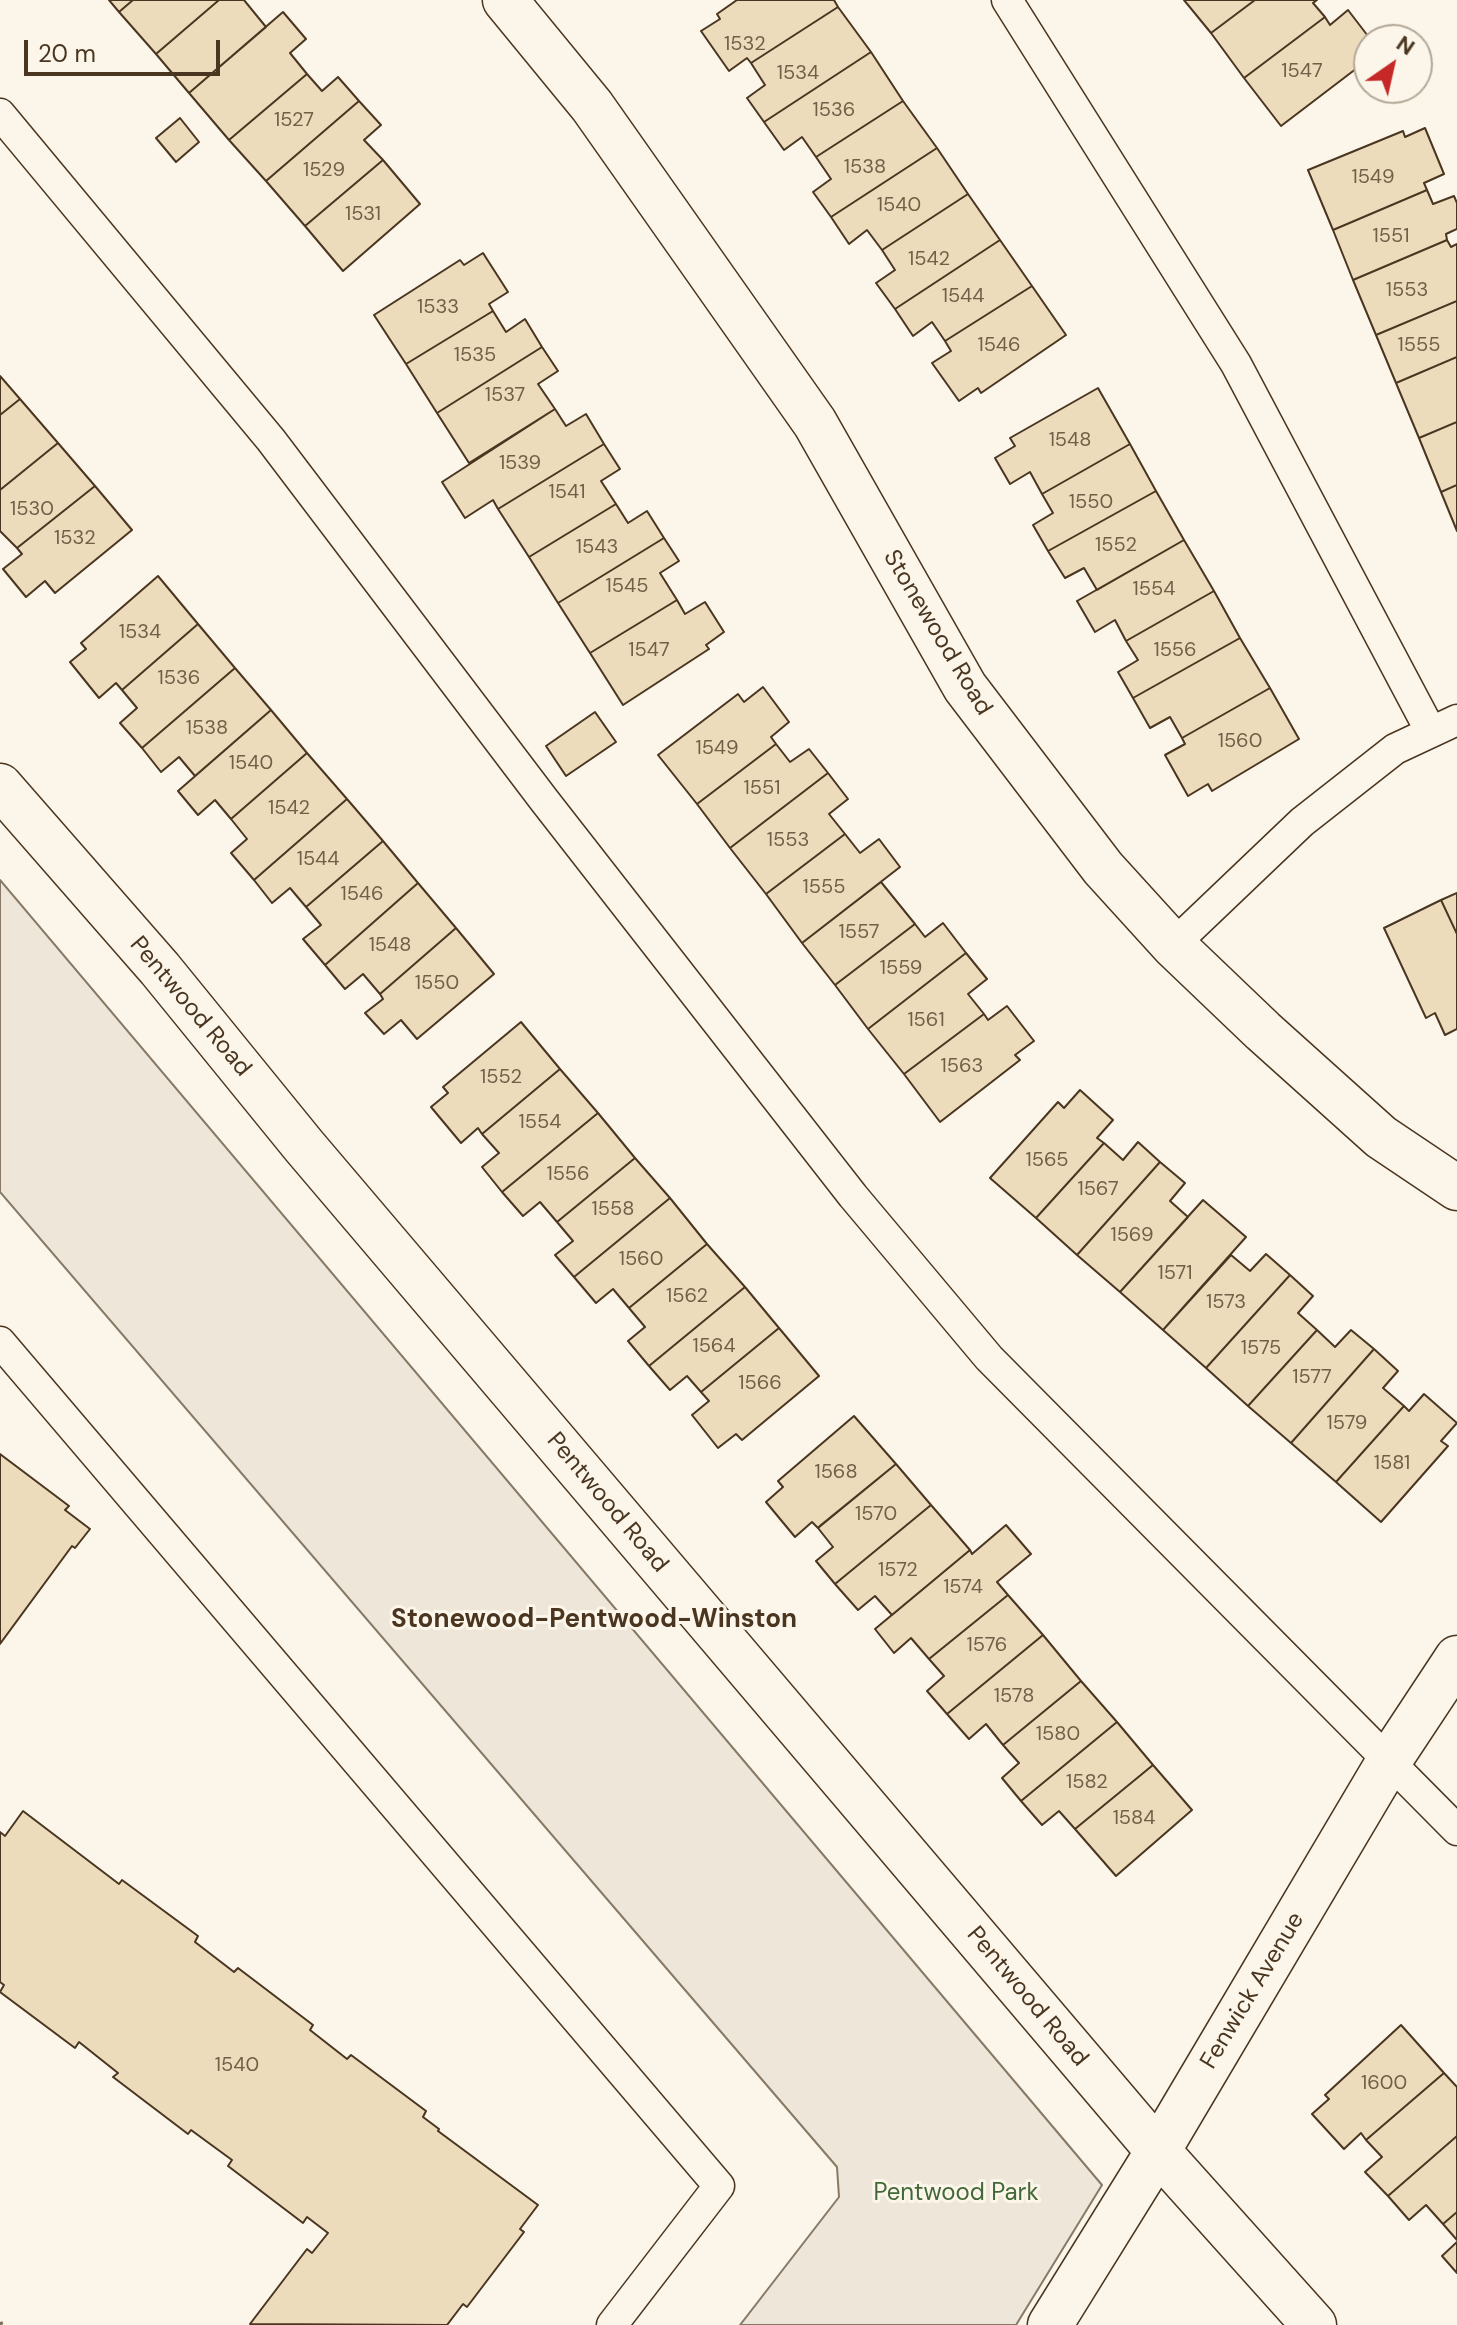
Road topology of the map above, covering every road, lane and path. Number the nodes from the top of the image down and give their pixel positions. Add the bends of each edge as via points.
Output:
1 (505, 0) edge
2 (1007, 0) edge
3 (0, 114) edge
4 (1444, 726) edge
5 (0, 786) edge
6 (1173, 945) junction
7 (1457, 1188) edge
8 (0, 1342) edge
9 (1457, 1658) edge
10 (1389, 1761) junction
11 (1457, 1830) edge
12 (1158, 2151) junction
13 (612, 2325) edge
14 (1050, 2325) edge
15 (1314, 2325) edge

1 - 6 street, Stonewood Road via 592,106 815,423 965,687 1103,868
2 - 4 lane via 1236,364
3 - 10 lane via 271,440 853,1196 989,1358
4 - 6 lane via 1395,749 1302,822
5 - 12 street, Pentwood Road
6 - 7 street, Stonewood Road via 1381,1137
8 - 13 lane via 719,2186
9 - 10 street, Fenwick Avenue
10 - 11 lane
10 - 12 street, Fenwick Avenue
12 - 14 street, Fenwick Avenue
12 - 15 street, Pentwood Road

